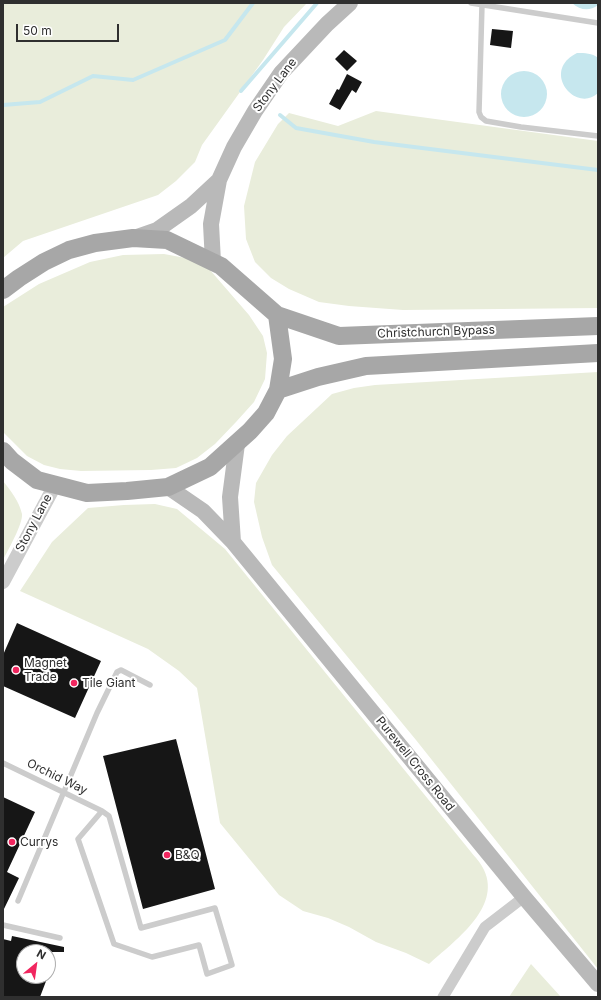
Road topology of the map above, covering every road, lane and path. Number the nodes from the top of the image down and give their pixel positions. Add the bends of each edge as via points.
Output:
1 (350, 3) edge
2 (471, 3) edge
3 (482, 5) junction
4 (598, 23) edge
5 (598, 136) edge
6 (219, 180) junction
7 (133, 238) junction
8 (213, 262) junction
9 (3, 290) edge
10 (277, 315) junction
11 (598, 326) edge
12 (598, 353) edge
13 (278, 390) junction
14 (237, 444) junction
15 (3, 451) edge
16 (55, 485) junction
17 (168, 487) junction
18 (233, 542) junction
19 (3, 582) edge
20 (150, 685) dead end
21 (3, 762) edge
22 (63, 792) junction
23 (102, 811) junction
24 (524, 897) junction
25 (18, 901) dead end
26 (3, 926) edge
27 (60, 938) dead end
28 (598, 984) edge
29 (442, 997) edge

1 - 6 main road, Stony Lane via 281,73 234,147
2 - 3 lane
3 - 4 lane
3 - 5 lane via 479,112 481,117 486,121 521,127
6 - 7 main road, Stony Lane via 191,206 157,230
6 - 8 main road, Stony Lane via 211,224
7 - 8 main road via 167,240
7 - 9 main road via 95,243 69,250 38,266
8 - 10 main road via 221,266
10 - 11 main road, Christchurch Bypass via 339,336
10 - 13 main road via 283,358
12 - 13 main road via 366,366 318,377
13 - 14 main road via 266,413
14 - 17 main road via 210,467
14 - 18 main road via 230,497
15 - 16 main road via 37,480
16 - 17 main road via 87,493
16 - 19 street, Stony Lane
17 - 18 main road, Purewell Cross Road via 203,510
18 - 24 main road, Purewell Cross Road
20 - 22 lane via 121,670 117,672
21 - 22 lane, Orchid Way
22 - 23 lane, Orchid Way
22 - 25 lane
23 - 23 lane via 109,816 141,928 215,908 232,964 207,974 199,945 152,957 114,944 78,839
24 - 28 main road, Purewell Cross Road
24 - 29 street via 485,927
26 - 27 lane

